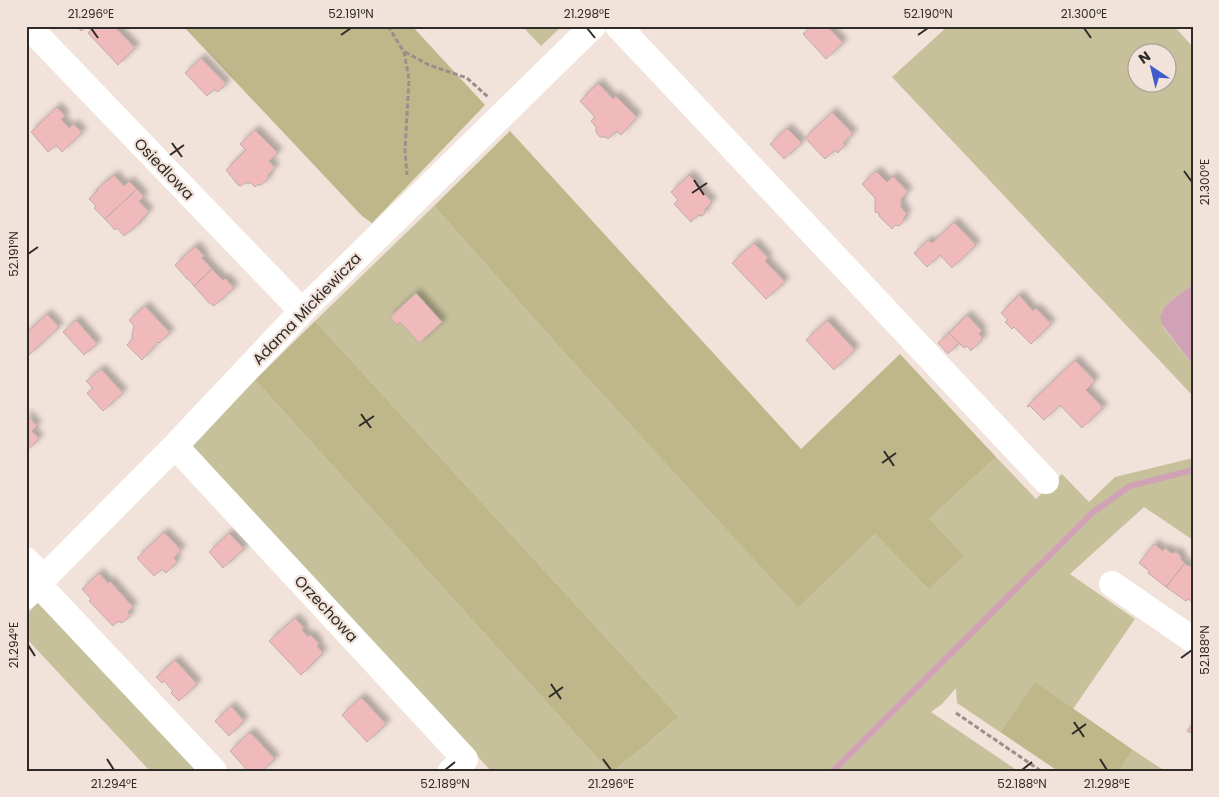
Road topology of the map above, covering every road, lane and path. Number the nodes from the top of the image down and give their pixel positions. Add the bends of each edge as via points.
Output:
1 (28, 26) edge
2 (388, 26) edge
3 (593, 26) edge
4 (618, 26) edge
5 (404, 52) junction
6 (505, 112) junction
7 (410, 205) junction
8 (302, 311) junction
9 (174, 446) junction
10 (1046, 481) dead end
11 (26, 560) edge
12 (1112, 584) dead end
13 (36, 587) edge
14 (1193, 640) edge
15 (956, 713) dead end
16 (214, 771) edge
17 (451, 771) edge
18 (1041, 771) edge

1 - 8 street, Osiedlowa
2 - 5 path
3 - 6 street, Adama Mickiewicza
4 - 10 street
5 - 6 path via 467,78
5 - 7 path via 409,79 405,150
6 - 7 street, Adama Mickiewicza
7 - 8 street, Adama Mickiewicza
8 - 9 street, Adama Mickiewicza
9 - 13 street, Adama Mickiewicza
9 - 17 street, Orzechowa via 464,759
11 - 13 street
12 - 14 street
13 - 16 street
15 - 18 path

